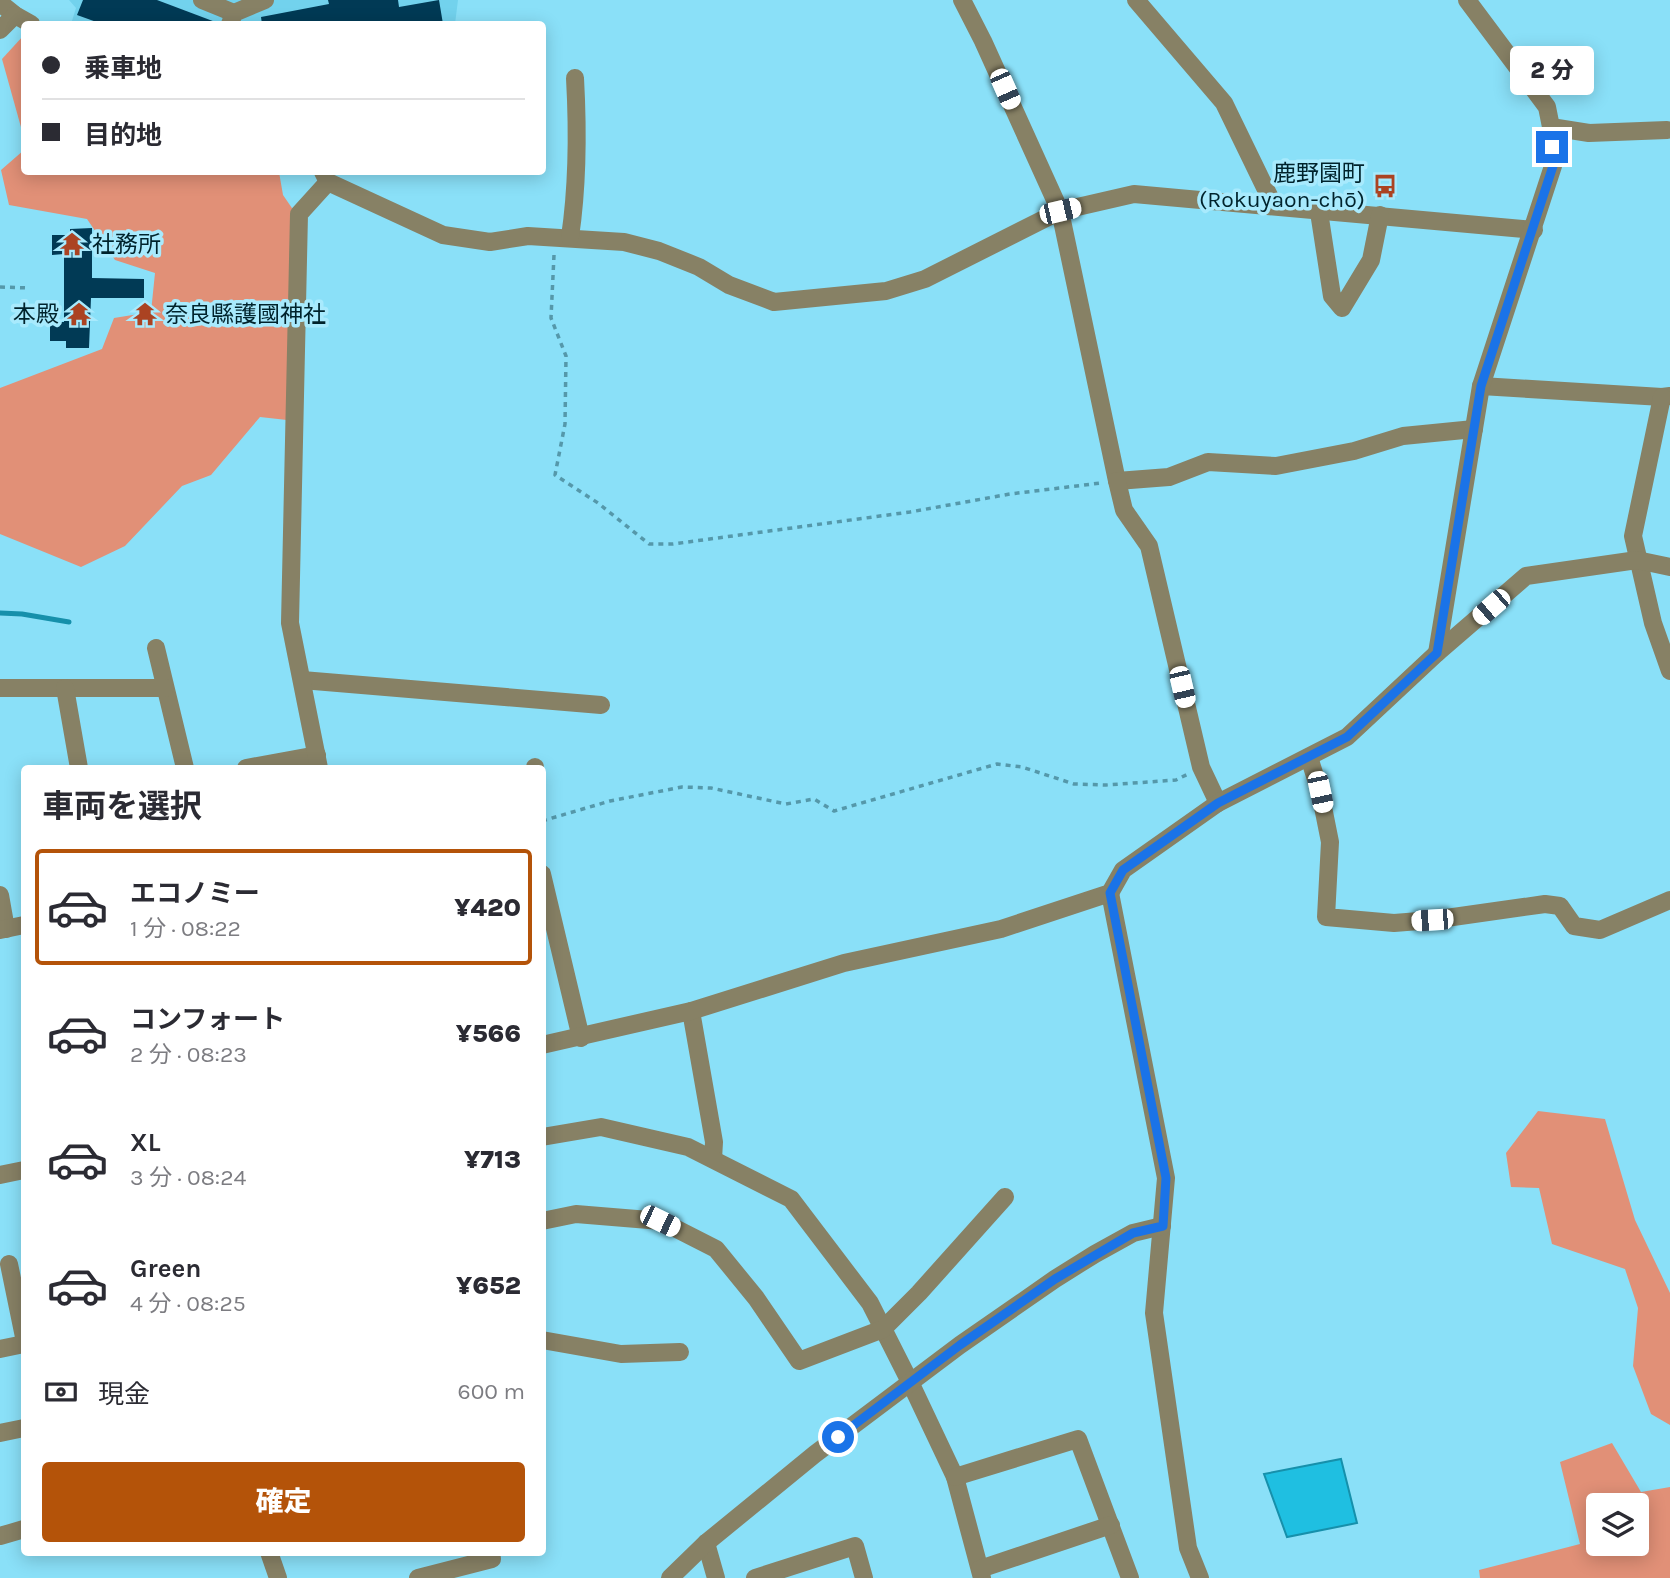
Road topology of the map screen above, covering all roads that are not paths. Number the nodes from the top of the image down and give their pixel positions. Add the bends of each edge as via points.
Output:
1 (202, 0) edge
2 (265, 0) edge
3 (962, 0) edge
4 (1136, 0) edge
5 (1467, 0) edge
6 (0, 3) edge
7 (15, 15) junction
8 (232, 19) edge
9 (26, 21) edge
10 (0, 30) edge
11 (575, 78) dead end
12 (1551, 127) junction
13 (1669, 131) edge
14 (326, 177) edge
15 (1274, 206) junction
16 (1060, 211) junction
17 (1319, 212) junction
18 (1380, 215) junction
19 (1534, 230) junction
20 (563, 237) junction
21 (1481, 386) junction
22 (1666, 397) edge
23 (1474, 429) junction
24 (1117, 481) junction
25 (1637, 560) junction
26 (1670, 567) edge
27 (156, 648) dead end
28 (1437, 653) junction
29 (1670, 671) edge
30 (302, 680) junction
31 (0, 688) edge
32 (65, 688) junction
33 (165, 688) junction
34 (601, 705) dead end
35 (1309, 757) junction
36 (318, 762) edge
37 (78, 765) edge
38 (184, 765) edge
39 (282, 765) edge
40 (1218, 803) junction
41 (546, 891) edge
42 (1110, 893) junction
43 (0, 895) edge
44 (1670, 900) edge
45 (21, 926) edge
46 (3, 929) edge
47 (691, 1011) junction
48 (581, 1038) junction
49 (546, 1044) edge
50 (546, 1136) edge
51 (713, 1159) junction
52 (21, 1171) edge
53 (0, 1175) edge
54 (1005, 1197) dead end
55 (546, 1220) edge
56 (1163, 1226) junction
57 (11, 1264) edge
58 (21, 1321) edge
59 (883, 1329) junction
60 (546, 1341) edge
61 (21, 1345) edge
62 (0, 1349) edge
63 (680, 1352) dead end
64 (911, 1384) junction
65 (21, 1428) edge
66 (0, 1433) edge
67 (955, 1477) junction
68 (1111, 1525) junction
69 (21, 1530) edge
70 (0, 1536) edge
71 (706, 1544) junction
72 (270, 1556) edge
73 (492, 1556) edge
74 (981, 1573) edge
75 (278, 1578) edge
76 (418, 1578) edge
77 (670, 1578) edge
78 (716, 1578) edge
79 (755, 1578) edge
80 (864, 1578) edge
81 (1130, 1578) edge
82 (1200, 1578) edge

1 - 8 street
2 - 8 street
3 - 16 street
4 - 15 street via 1224,103
5 - 12 street via 1547,107
6 - 7 street
7 - 9 street
7 - 10 street
11 - 20 street via 576,201
12 - 13 street via 1589,133
12 - 19 street via 1553,166
14 - 20 street via 443,235 490,242
14 - 30 street via 299,214 290,623
15 - 16 street via 1134,194
15 - 17 street
16 - 20 street via 925,279 886,291 774,302 659,251 624,242
16 - 24 street
17 - 18 street
17 - 18 street via 1332,296 1342,308 1371,261
18 - 19 street
19 - 21 street
21 - 22 street
21 - 23 street
22 - 25 street via 1633,536
23 - 24 street via 1403,436 1276,466 1208,461 1168,477
23 - 28 street
24 - 40 street via 1124,510 1149,546 1201,767
25 - 26 street
25 - 28 street via 1526,576
25 - 29 street
27 - 33 street
28 - 35 street via 1347,737
30 - 34 street
30 - 36 street
31 - 32 street
32 - 33 street
32 - 37 street
33 - 38 street
35 - 40 street
35 - 44 street via 1331,842 1326,917 1394,923 1545,904 1560,906 1574,926 1600,930
36 - 39 street
40 - 42 street via 1123,870
41 - 48 street
42 - 47 street via 1001,929 844,963
42 - 56 street via 1166,1178
43 - 46 street
45 - 46 street
47 - 48 street
47 - 51 street
48 - 49 street
50 - 51 street via 601,1127 688,1147
51 - 59 street via 791,1199 870,1303
52 - 53 street
54 - 59 street
55 - 59 street via 576,1214 660,1221 716,1249 799,1361
56 - 64 street via 1133,1233 1075,1266
56 - 82 street via 1154,1313 1188,1548
57 - 58 street
59 - 64 street
60 - 63 street via 621,1354
61 - 62 street
64 - 67 street
64 - 71 street via 815,1454
65 - 66 street
67 - 68 street via 1077,1439
67 - 74 street
68 - 74 street
68 - 81 street
69 - 70 street
71 - 77 street
71 - 78 street
72 - 75 street
73 - 76 street
79 - 80 street via 855,1546

